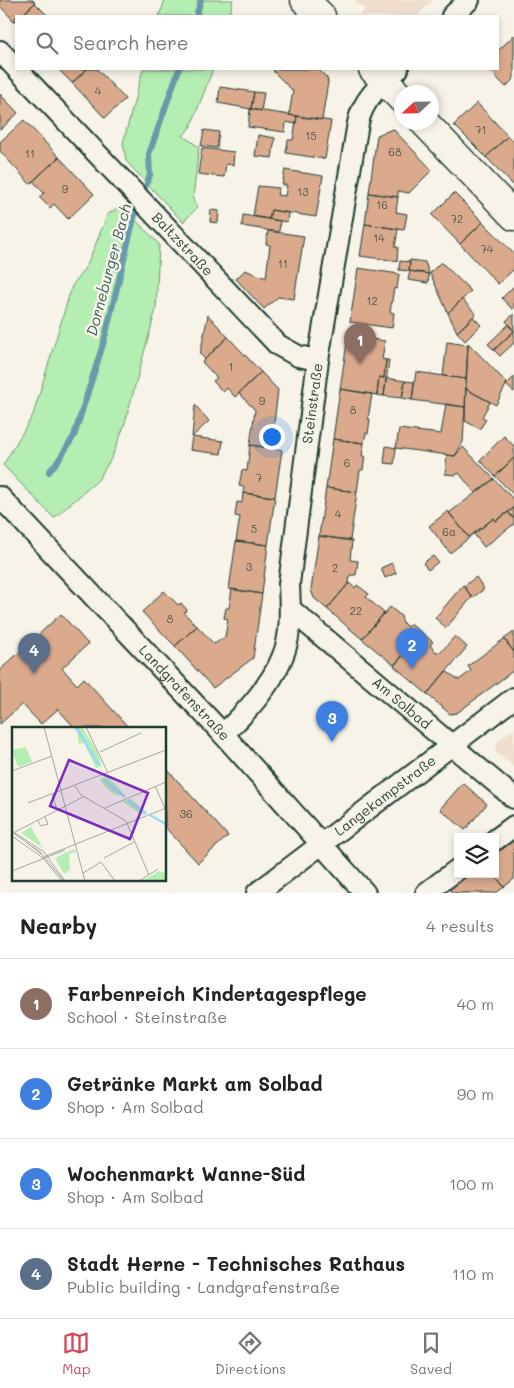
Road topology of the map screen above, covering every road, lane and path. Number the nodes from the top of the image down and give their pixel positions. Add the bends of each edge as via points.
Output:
1 (305, 0) edge
2 (470, 0) edge
3 (320, 15) edge
4 (453, 15) edge
5 (0, 51) edge
6 (15, 68) edge
7 (17, 70) edge
8 (389, 79) edge
9 (432, 130) edge
10 (514, 216) edge
11 (318, 360) junction
12 (0, 497) edge
13 (290, 609) junction
14 (514, 698) edge
15 (223, 734) junction
16 (452, 746) junction
17 (514, 798) edge
18 (514, 826) edge
19 (499, 837) edge
20 (322, 845) junction
21 (454, 871) edge
22 (257, 893) edge
23 (365, 893) edge
24 (426, 893) edge

1 - 3 street
2 - 4 street
5 - 6 street, Baltzstraße
7 - 11 street, Baltzstraße via 278,345 298,356
8 - 11 street, Steinstraße via 367,99 360,114
9 - 10 street
11 - 13 street, Steinstraße via 289,584
12 - 15 street, Landgrafenstraße
13 - 15 street, Steinstraße via 283,657 263,690
13 - 16 street, Am Solbad
14 - 16 street, Langekampstraße
15 - 20 street, Landgrafenstraße
16 - 17 street, Am Solbad
16 - 20 street, Langekampstraße
18 - 19 street
20 - 22 street, Langekampstraße
20 - 23 street, Landgrafenstraße
21 - 24 street

